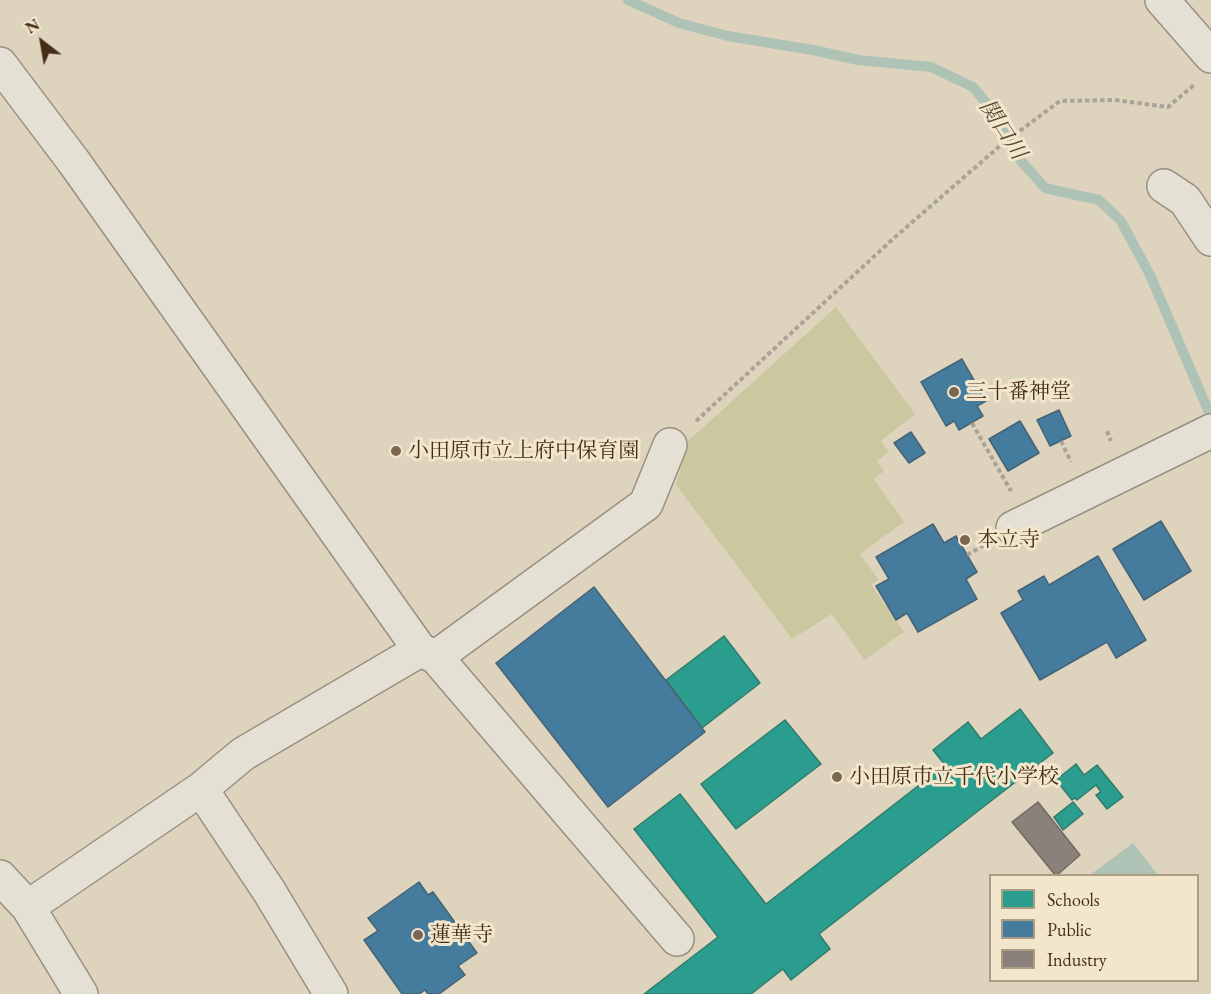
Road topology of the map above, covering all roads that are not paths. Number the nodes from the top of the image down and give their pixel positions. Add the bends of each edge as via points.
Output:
1 (1162, 0) edge
2 (0, 64) edge
3 (1207, 67) edge
4 (1164, 186) dead end
5 (1211, 239) edge
6 (1190, 433) edge
7 (670, 445) road end
8 (1020, 524) road end
9 (428, 653) junction
10 (201, 789) junction
11 (0, 878) edge
12 (28, 907) junction
13 (677, 939) dead end
14 (81, 994) edge
15 (331, 994) edge

1 - 3 street
2 - 9 street
4 - 5 street via 1185,200
6 - 8 street
7 - 9 street via 646,504
9 - 10 street via 243,754
9 - 13 street
10 - 12 street
10 - 15 street
11 - 12 street
12 - 14 street

